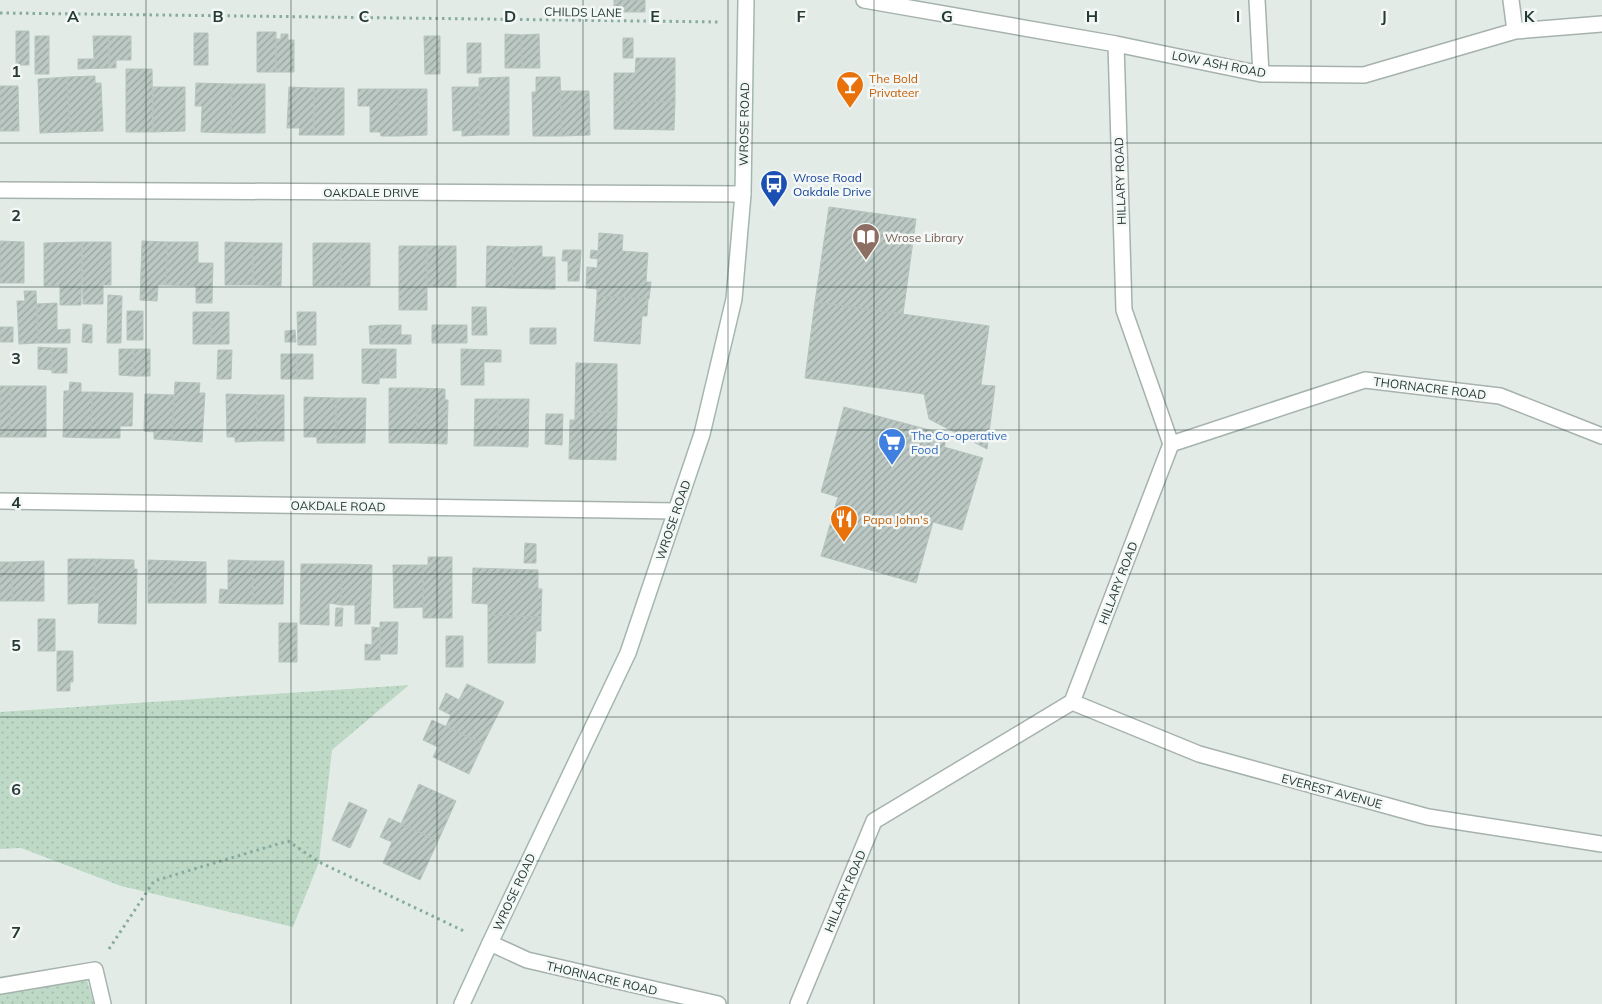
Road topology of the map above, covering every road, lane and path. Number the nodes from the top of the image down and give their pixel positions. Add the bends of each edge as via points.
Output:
1 (746, 0) edge
2 (864, 0) edge
3 (1257, 0) edge
4 (1511, 0) edge
5 (0, 13) edge
6 (746, 24) junction
7 (1602, 24) edge
8 (1514, 31) junction
9 (1116, 44) junction
10 (1261, 74) junction
11 (0, 190) edge
12 (743, 194) junction
13 (1602, 436) edge
14 (1172, 444) junction
15 (0, 501) edge
16 (676, 512) junction
17 (1072, 702) junction
18 (1602, 844) edge
19 (490, 943) junction
20 (95, 970) junction
21 (0, 986) edge
22 (103, 1004) edge
23 (462, 1004) edge
24 (718, 1004) edge
25 (798, 1004) edge

1 - 6 street, WROSE ROAD
2 - 9 street, LOW ASH ROAD
3 - 10 street
4 - 8 street
5 - 6 path, CHILDS LANE
6 - 12 street, WROSE ROAD
7 - 8 street, LOW ASH ROAD
8 - 10 street, LOW ASH ROAD via 1364,75
9 - 10 street, LOW ASH ROAD
9 - 14 street, HILLARY ROAD via 1124,310
11 - 12 street, OAKDALE DRIVE
12 - 16 street, WROSE ROAD via 734,299 702,434
13 - 14 street, THORNACRE ROAD via 1500,396 1365,380
14 - 17 street, HILLARY ROAD
15 - 16 street, OAKDALE ROAD
16 - 19 street, WROSE ROAD via 628,653
17 - 18 street, EVEREST AVENUE via 1199,754 1428,817
17 - 25 street, HILLARY ROAD via 874,821
19 - 20 path via 319,862 288,841 154,881
19 - 23 street, WROSE ROAD
19 - 24 street, THORNACRE ROAD via 527,960
20 - 21 street
20 - 22 street

